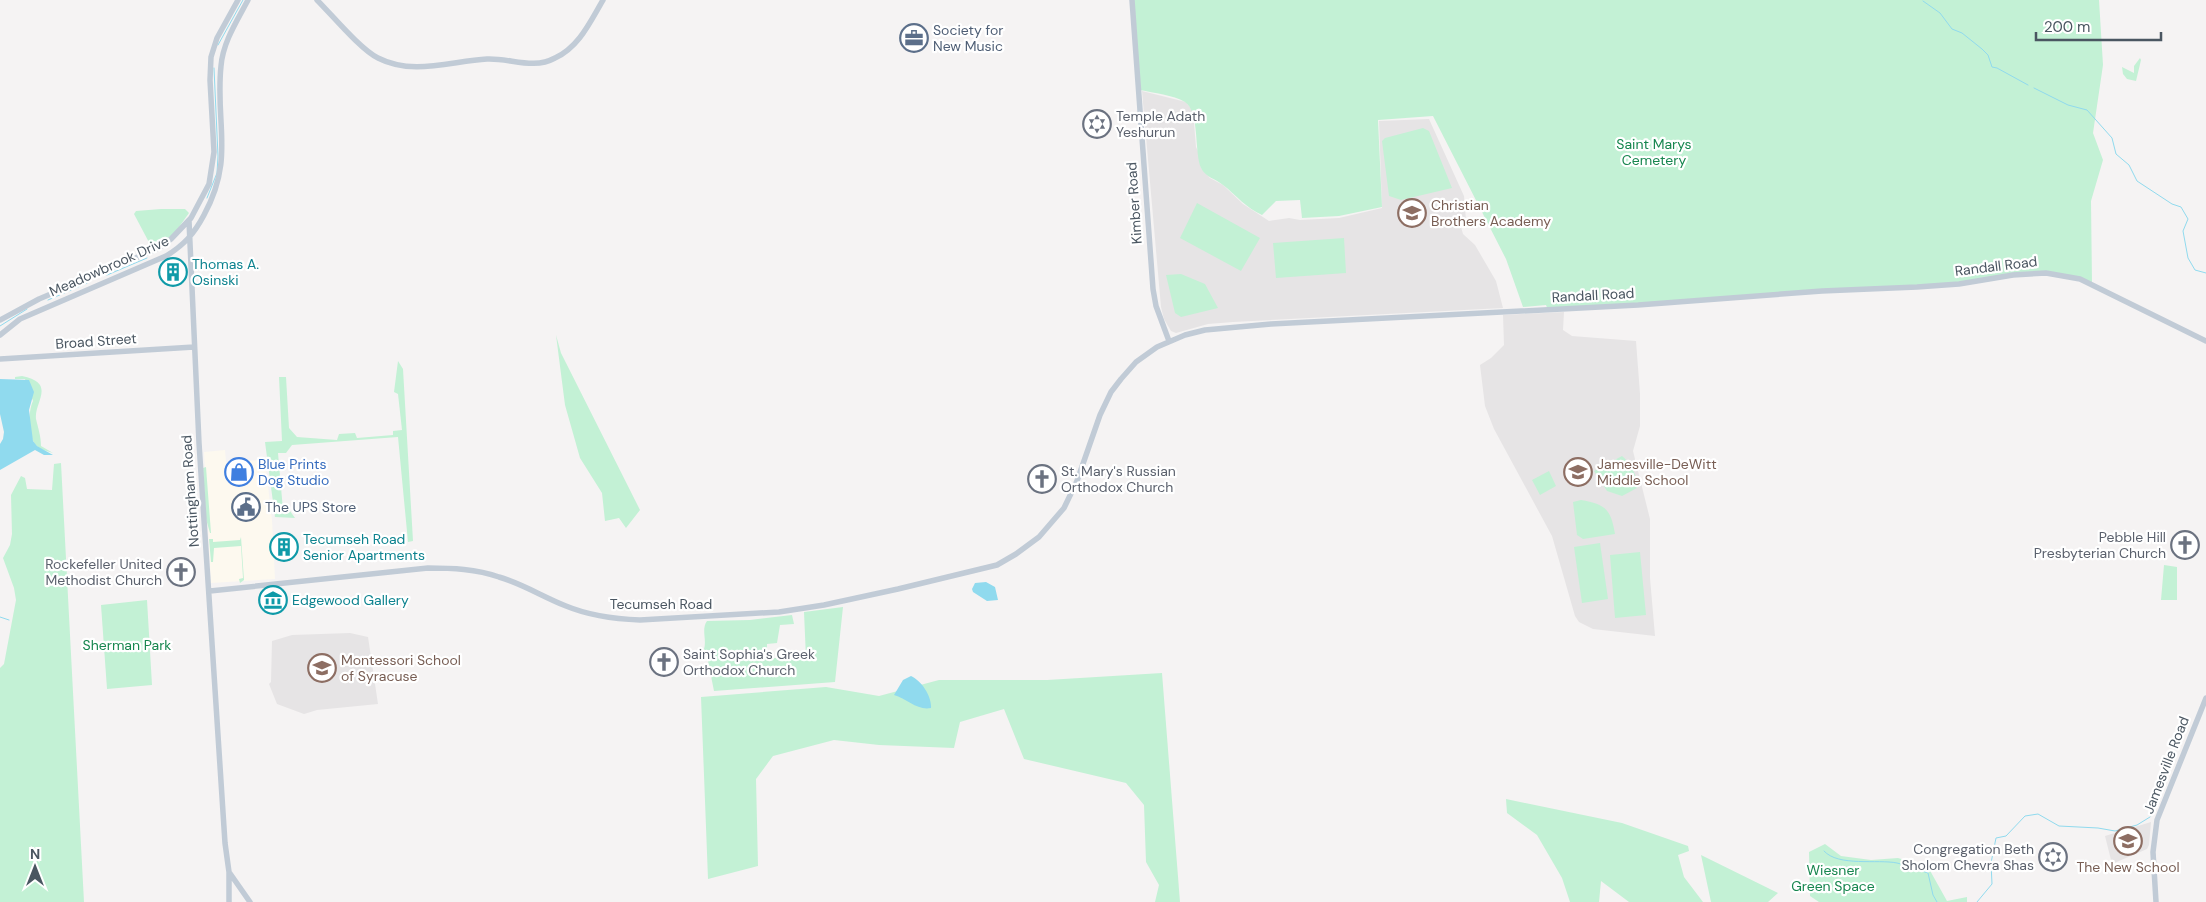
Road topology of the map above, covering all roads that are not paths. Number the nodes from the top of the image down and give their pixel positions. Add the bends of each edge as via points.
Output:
1 (238, 0) edge
2 (248, 0) edge
3 (318, 0) edge
4 (603, 0) edge
5 (1132, 0) edge
6 (188, 221) junction
7 (190, 238) junction
8 (0, 320) edge
9 (0, 335) edge
10 (1169, 341) junction
11 (2206, 341) edge
12 (194, 347) junction
13 (0, 359) edge
14 (1065, 506) joint
15 (210, 591) junction
16 (2206, 698) edge
17 (229, 872) junction
18 (229, 902) edge
19 (250, 902) edge
20 (2156, 902) edge

1 - 6 street, Meadowbrook Drive via 212,48 213,164 206,191
2 - 7 street, Meadowbrook Drive via 230,35 221,66 223,149 220,175 208,207
3 - 4 street via 373,55 391,64 414,68 488,59 530,64 550,60 579,39
5 - 10 street, Kimber Road via 1153,289
6 - 7 street, Nottingham Road
6 - 8 street, Meadowbrook Drive via 171,239 150,252
7 - 9 street, Meadowbrook Drive via 166,256 20,320
7 - 12 street, Nottingham Road
10 - 11 street, Randall Road via 1205,330 1238,326 1638,305 1942,285 2046,273 2080,279
10 - 14 street, Randall Road via 1136,362 1111,392
12 - 13 street, Broad Street
12 - 15 street, Nottingham Road
14 - 15 street, Tecumseh Road via 1039,537 997,564 824,605 751,615 640,620 604,617 567,606 499,576 448,568
15 - 17 street, Nottingham Road
16 - 20 street, Jamesville Road via 2157,820 2153,852
17 - 18 street
17 - 19 street, Nottingham Road

